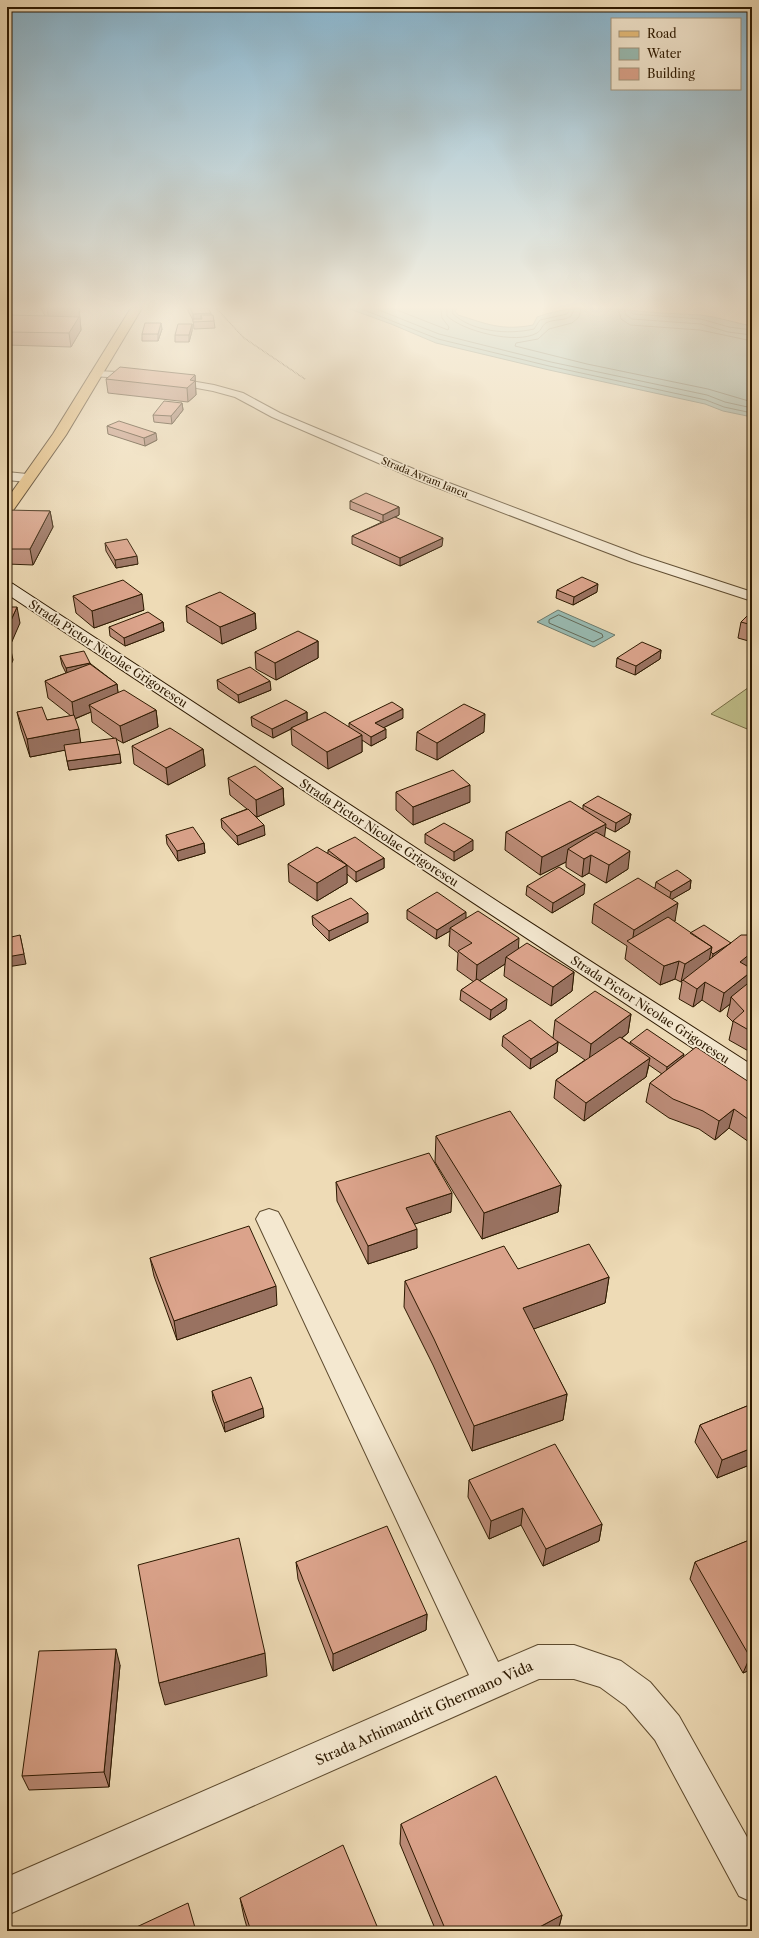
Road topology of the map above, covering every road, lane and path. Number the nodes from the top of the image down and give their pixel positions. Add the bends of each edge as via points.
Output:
1 (81, 398) edge
2 (245, 398) edge
3 (7, 476) edge
4 (27, 478) junction
5 (7, 509) edge
6 (7, 587) edge
7 (752, 597) edge
8 (752, 1076) edge
9 (269, 1219) dead end
10 (491, 1684) junction
11 (752, 1883) edge
12 (7, 1896) edge

1 - 4 main road via 59,435
2 - 7 lane, Strada Avram Iancu via 276,415 424,478 637,559
3 - 4 lane
4 - 5 main road
6 - 8 main road, Strada Pictor Nicolae Grigorescu via 489,906
9 - 10 main road
10 - 11 main road, Strada Arhimandrit Ghermano Vida via 538,1662 574,1662 608,1673 638,1694 667,1728
10 - 12 main road, Strada Arhimandrit Ghermano Vida

